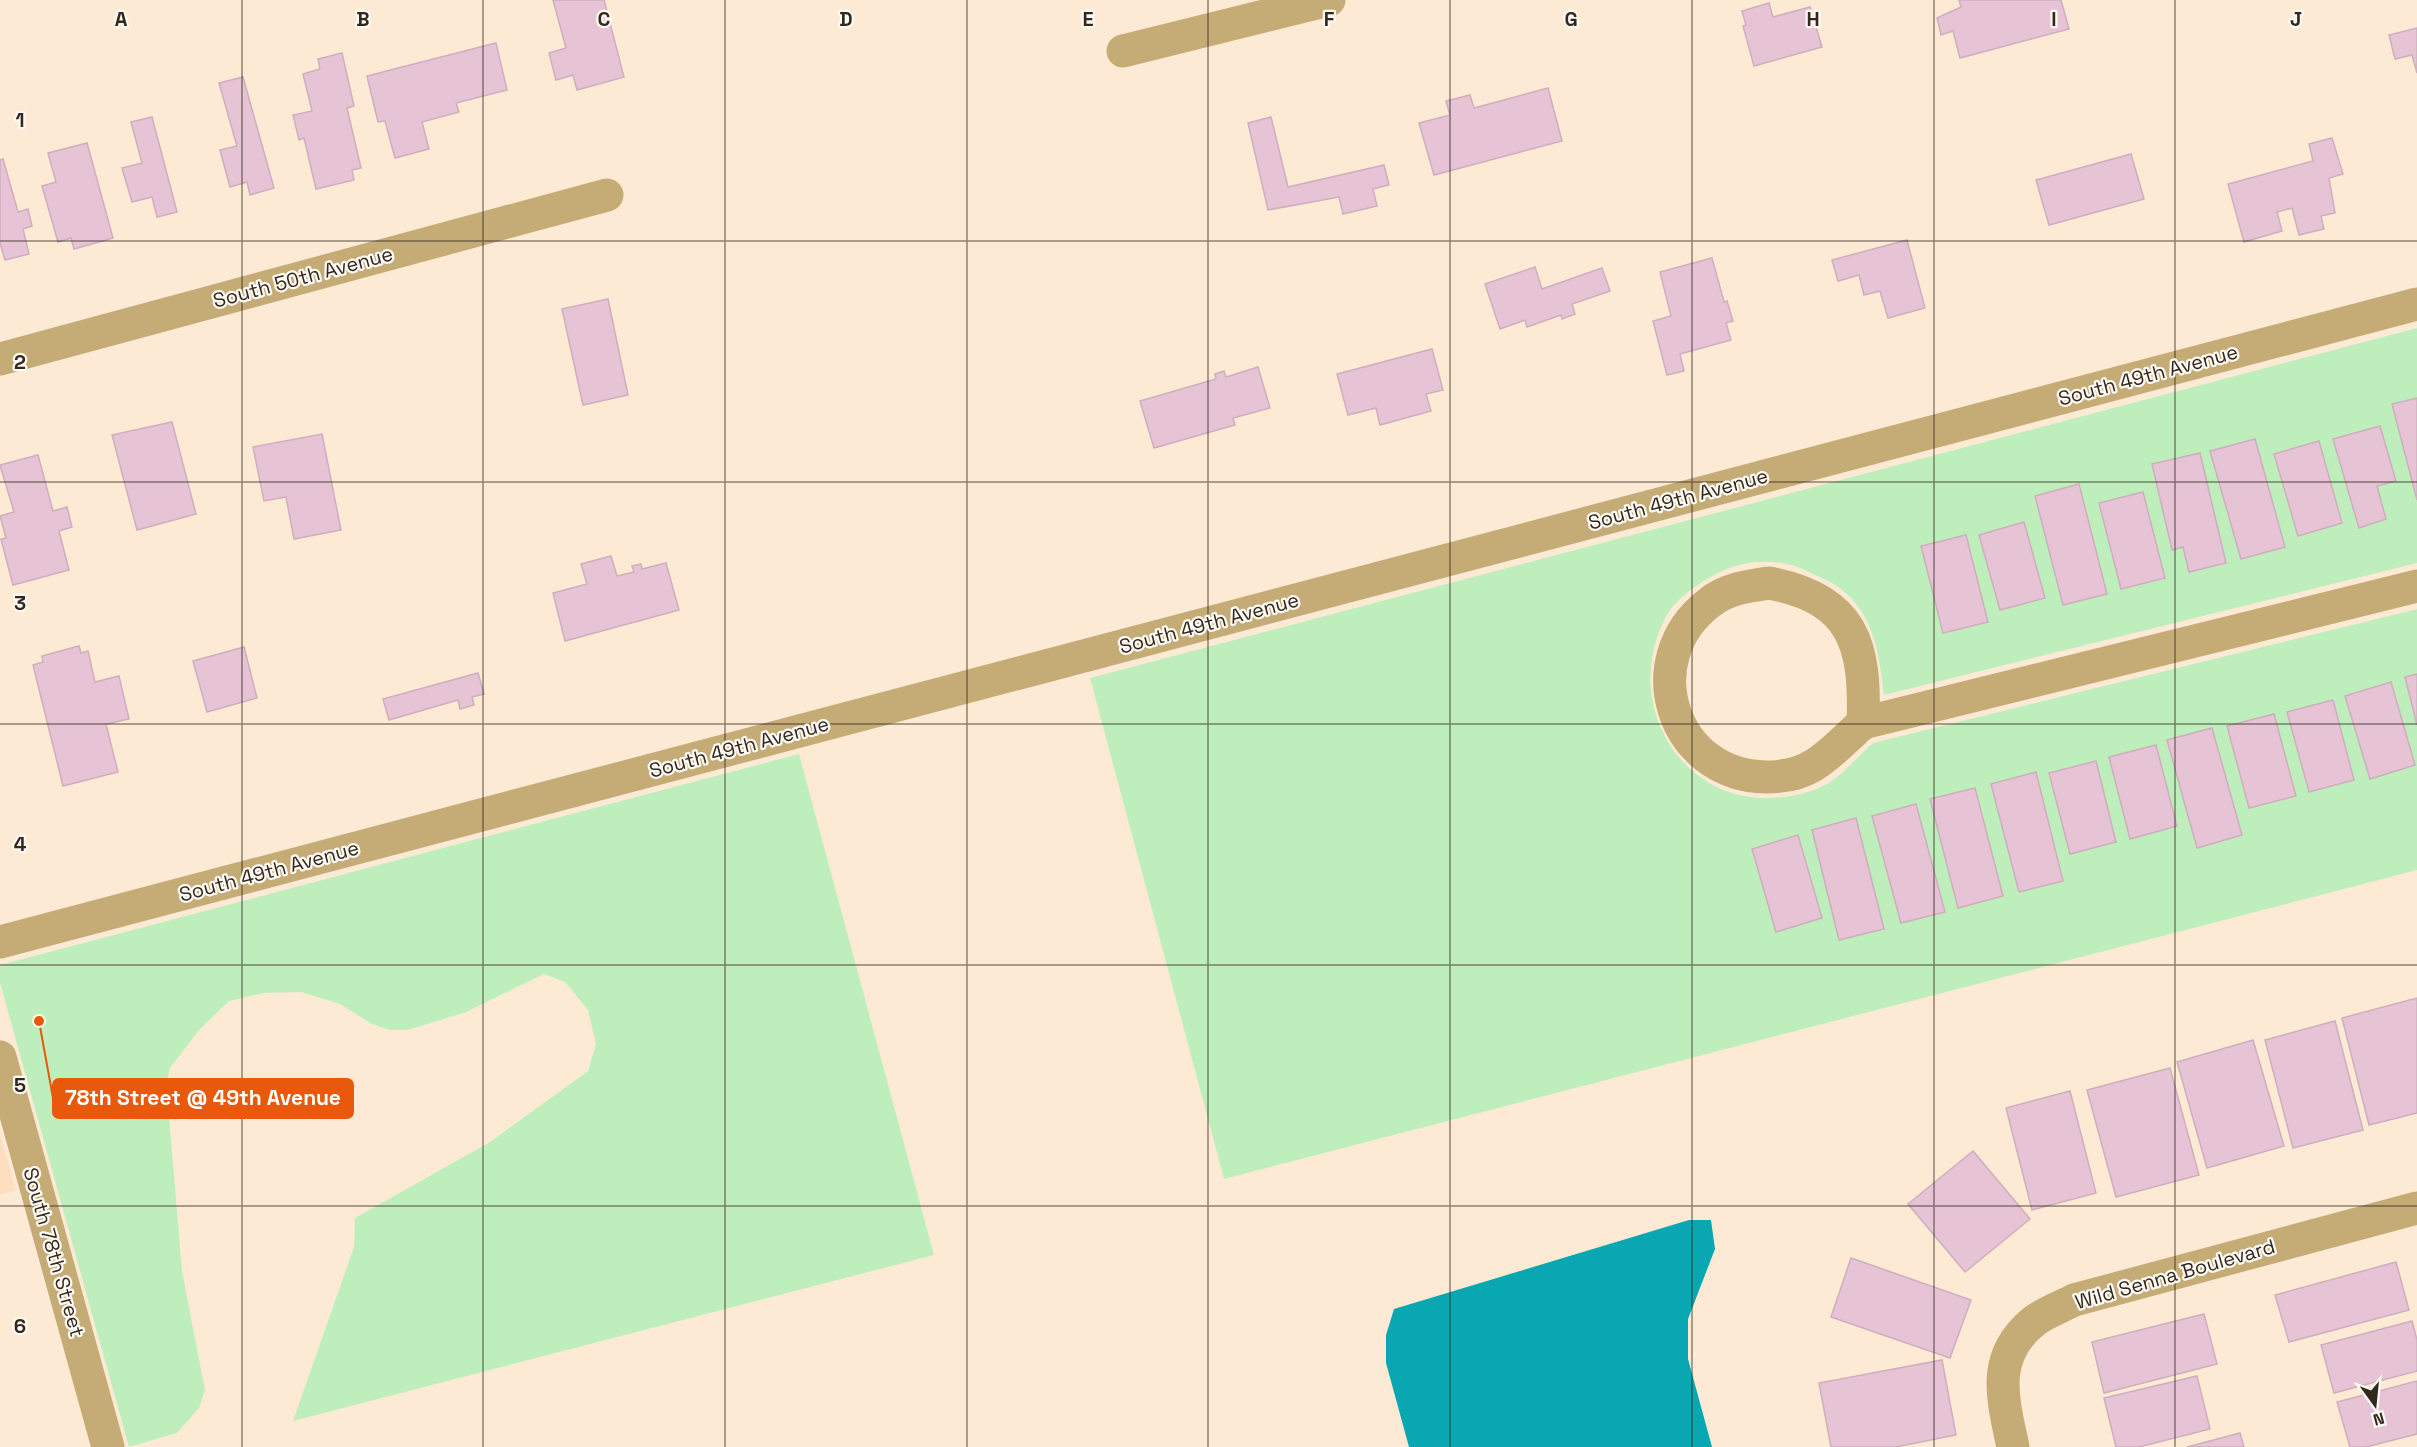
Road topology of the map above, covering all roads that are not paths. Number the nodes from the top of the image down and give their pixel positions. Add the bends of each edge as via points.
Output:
1 (1329, 0) edge
2 (1123, 51) dead end
3 (607, 195) dead end
4 (2417, 304) edge
5 (0, 359) edge
6 (2417, 586) edge
7 (1863, 723) junction
8 (0, 942) edge
9 (0, 1057) edge
10 (2417, 1208) edge
11 (108, 1447) edge
12 (2013, 1447) edge

1 - 2 street
3 - 5 street, South 50th Avenue
4 - 8 street, South 49th Avenue
6 - 7 street
7 - 7 street via 1813,766 1782,777 1749,777 1718,766 1692,745 1675,717 1668,684 1673,651 1687,624 1709,602 1738,588 1769,583 1800,589 1827,604 1848,627 1861,656
9 - 11 street, South 78th Street
10 - 12 street, Wild Senna Boulevard via 2074,1300 2034,1322 2009,1348 2002,1377

